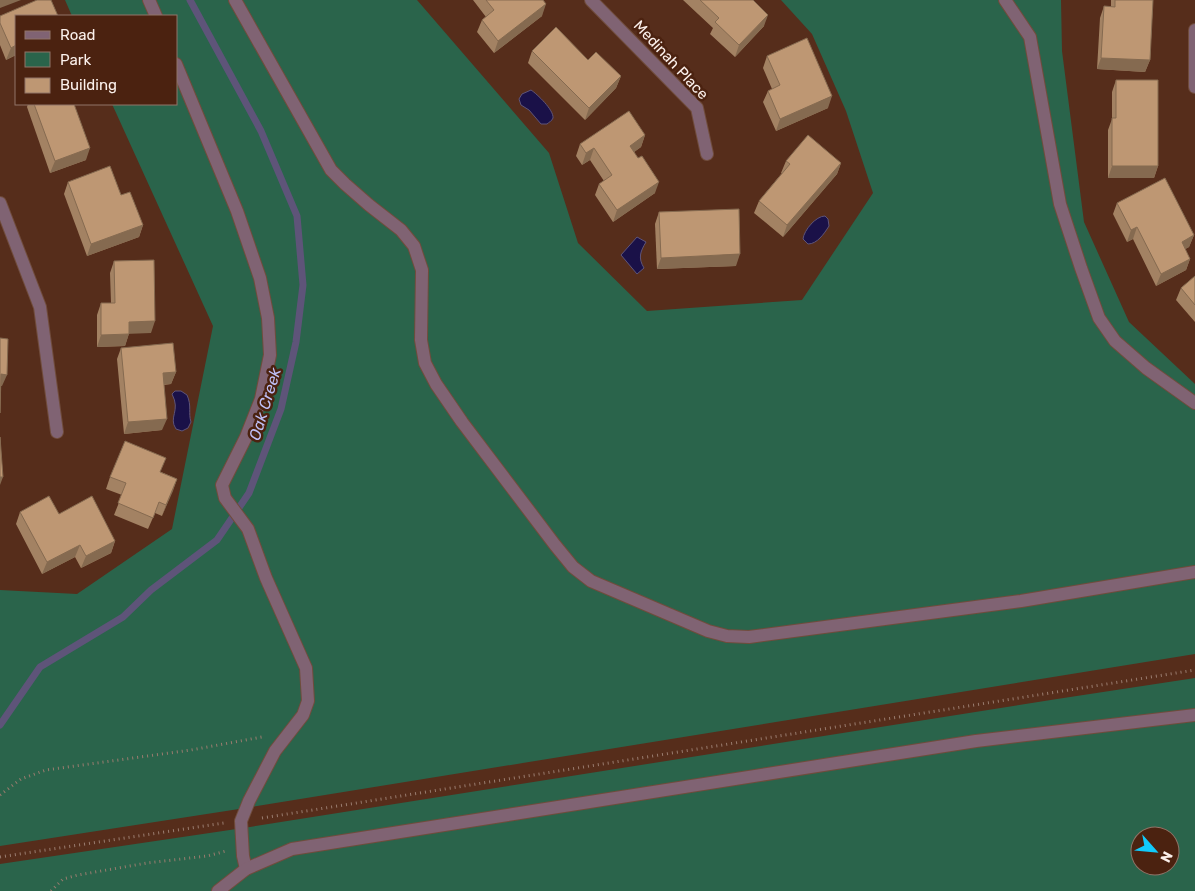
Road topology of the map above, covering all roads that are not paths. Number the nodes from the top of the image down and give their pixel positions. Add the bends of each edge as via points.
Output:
1 (149, 0) edge
2 (235, 0) edge
3 (591, 0) edge
4 (1005, 0) edge
5 (156, 15) edge
6 (1195, 30) edge
7 (178, 69) edge
8 (1195, 87) edge
9 (707, 154) dead end
10 (0, 203) edge
11 (1195, 403) edge
12 (56, 432) dead end
13 (1195, 572) edge
14 (1195, 715) edge
15 (246, 869) junction
16 (218, 891) edge

1 - 5 street
2 - 13 street via 331,170 402,230 414,246 422,270 421,340 425,363 436,384 555,545 573,567 591,581 708,631 749,638 1021,601
3 - 9 street, Medinah Place via 697,108
4 - 11 street via 1030,37 1060,204 1100,318 1115,341
6 - 8 street
7 - 15 street via 237,211 260,278 268,318 270,355 261,399 222,485 225,498 248,529 306,668 308,682 308,701 303,715 275,751 241,821
10 - 12 street via 40,307
14 - 15 street via 976,741 292,849
15 - 16 street

